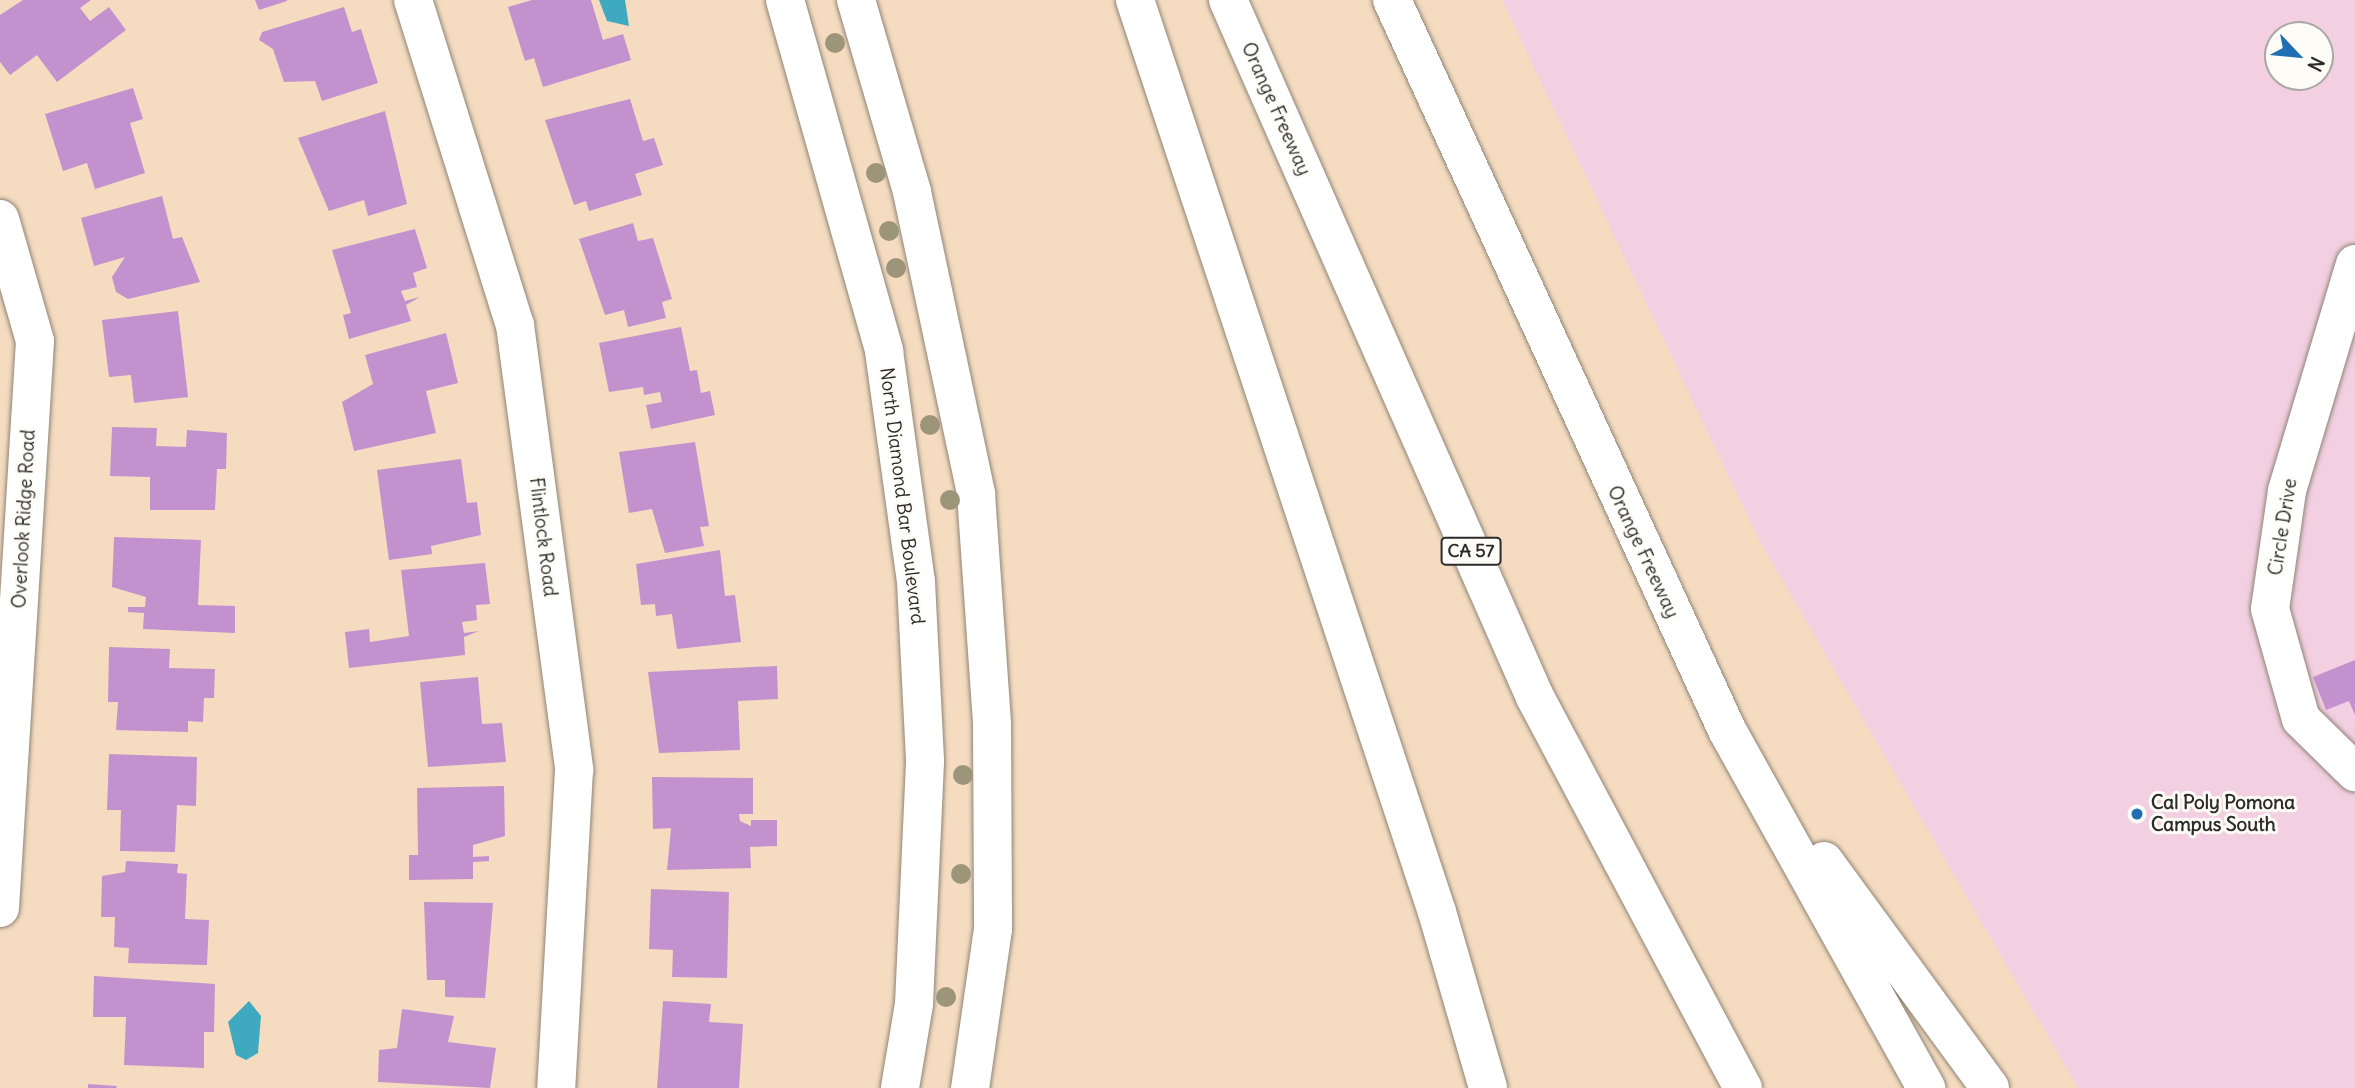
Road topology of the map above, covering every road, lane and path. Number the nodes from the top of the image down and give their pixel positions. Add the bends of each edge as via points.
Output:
1 (413, 0) edge
2 (785, 0) edge
3 (856, 0) edge
4 (1135, 0) edge
5 (1228, 0) edge
6 (1392, 0) edge
7 (0, 219) edge
8 (2355, 264) edge
9 (1727, 730) junction
10 (2355, 772) edge
11 (0, 908) edge
12 (556, 1088) edge
13 (900, 1088) edge
14 (970, 1088) edge
15 (1488, 1088) edge
16 (1743, 1088) edge
17 (1926, 1088) edge
18 (1990, 1088) edge

1 - 12 main road, Flintlock Road via 515,325 567,716 574,770
2 - 13 main road, North Diamond Bar Boulevard via 884,351 916,582 925,762 914,1004
3 - 14 main road via 912,192 976,495 992,724 993,929
4 - 15 main road via 1437,912
5 - 16 main road, Orange Freeway / CA 57 via 1535,697
6 - 9 main road, Orange Freeway
7 - 11 main road, Overlook Ridge Road via 35,341
8 - 10 main road, Circle Drive via 2287,491 2270,609 2301,719
9 - 17 main road, Orange Freeway
9 - 18 main road

